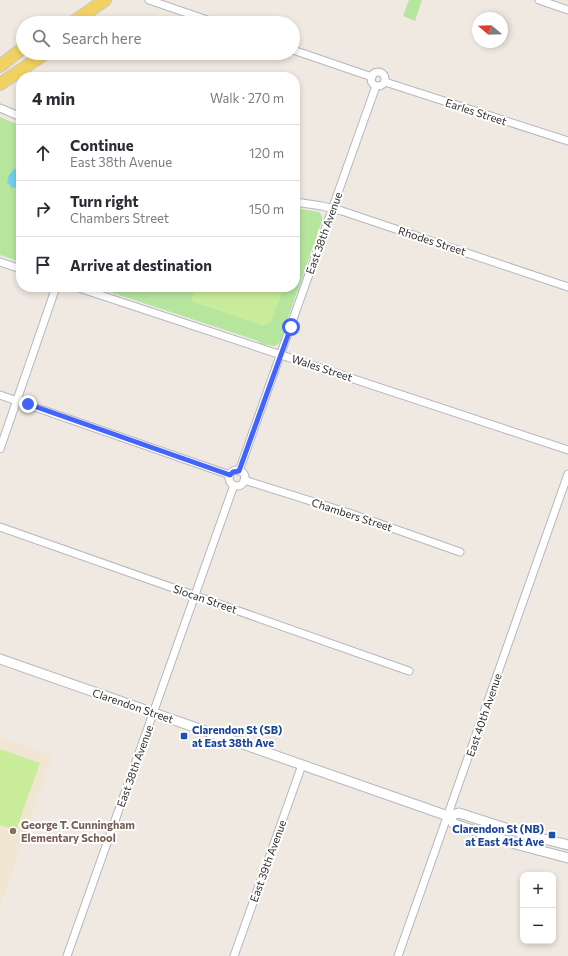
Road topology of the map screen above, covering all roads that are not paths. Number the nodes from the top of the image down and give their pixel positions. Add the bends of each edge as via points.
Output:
1 (105, 0) edge
2 (149, 0) edge
3 (539, 0) edge
4 (568, 10) edge
5 (82, 16) edge
6 (196, 16) edge
7 (300, 52) edge
8 (16, 53) edge
9 (36, 60) edge
10 (0, 66) edge
11 (18, 72) edge
12 (16, 73) edge
13 (372, 77) junction
14 (385, 82) junction
15 (0, 84) edge
16 (376, 86) junction
17 (0, 108) edge
18 (16, 115) edge
19 (568, 141) edge
20 (300, 203) edge
21 (332, 209) junction
22 (0, 262) edge
23 (16, 267) edge
24 (568, 286) edge
25 (54, 292) edge
26 (91, 292) edge
27 (281, 355) junction
28 (0, 395) edge
29 (17, 400) junction
30 (0, 449) edge
31 (568, 450) edge
32 (239, 471) junction
33 (568, 474) edge
34 (230, 475) junction
35 (244, 480) junction
36 (234, 485) junction
37 (0, 527) edge
38 (460, 552) dead end
39 (195, 596) junction
40 (0, 659) edge
41 (409, 671) dead end
42 (154, 713) junction
43 (302, 765) junction
44 (448, 816) junction
45 (568, 845) edge
46 (568, 858) edge
47 (67, 956) edge
48 (234, 956) edge
49 (398, 956) edge

1 - 5 main road
2 - 6 street
3 - 4 street
7 - 13 street
8 - 10 main road
9 - 11 main road
12 - 15 main road
13 - 14 street via 377,72 382,73
13 - 16 street via 372,82
14 - 16 street via 381,86
14 - 19 street, Earles Street
16 - 21 street, East 38th Avenue
17 - 18 street
20 - 21 street, Rhodes Street
21 - 24 street, Rhodes Street
21 - 27 street, East 38th Avenue
22 - 23 street
25 - 29 street
26 - 27 street, Wales Street
27 - 31 street, Wales Street
27 - 32 street, East 38th Avenue
28 - 29 street
29 - 30 street
29 - 34 street
32 - 34 street
32 - 35 street via 243,474
33 - 44 street, East 40th Avenue
34 - 36 street via 229,480
35 - 36 street via 241,484
35 - 38 street, Chambers Street
36 - 39 street, East 38th Avenue
37 - 39 street, Slocan Street
39 - 41 street, Slocan Street
39 - 42 street, East 38th Avenue
40 - 42 street, Clarendon Street
42 - 43 street, Clarendon Street
42 - 47 street, East 38th Avenue
43 - 44 street, Clarendon Street
43 - 48 street, East 39th Avenue
44 - 45 street, Clarendon Street via 458,813
44 - 46 street, Clarendon Street via 454,824 519,846
44 - 49 street, East 40th Avenue

